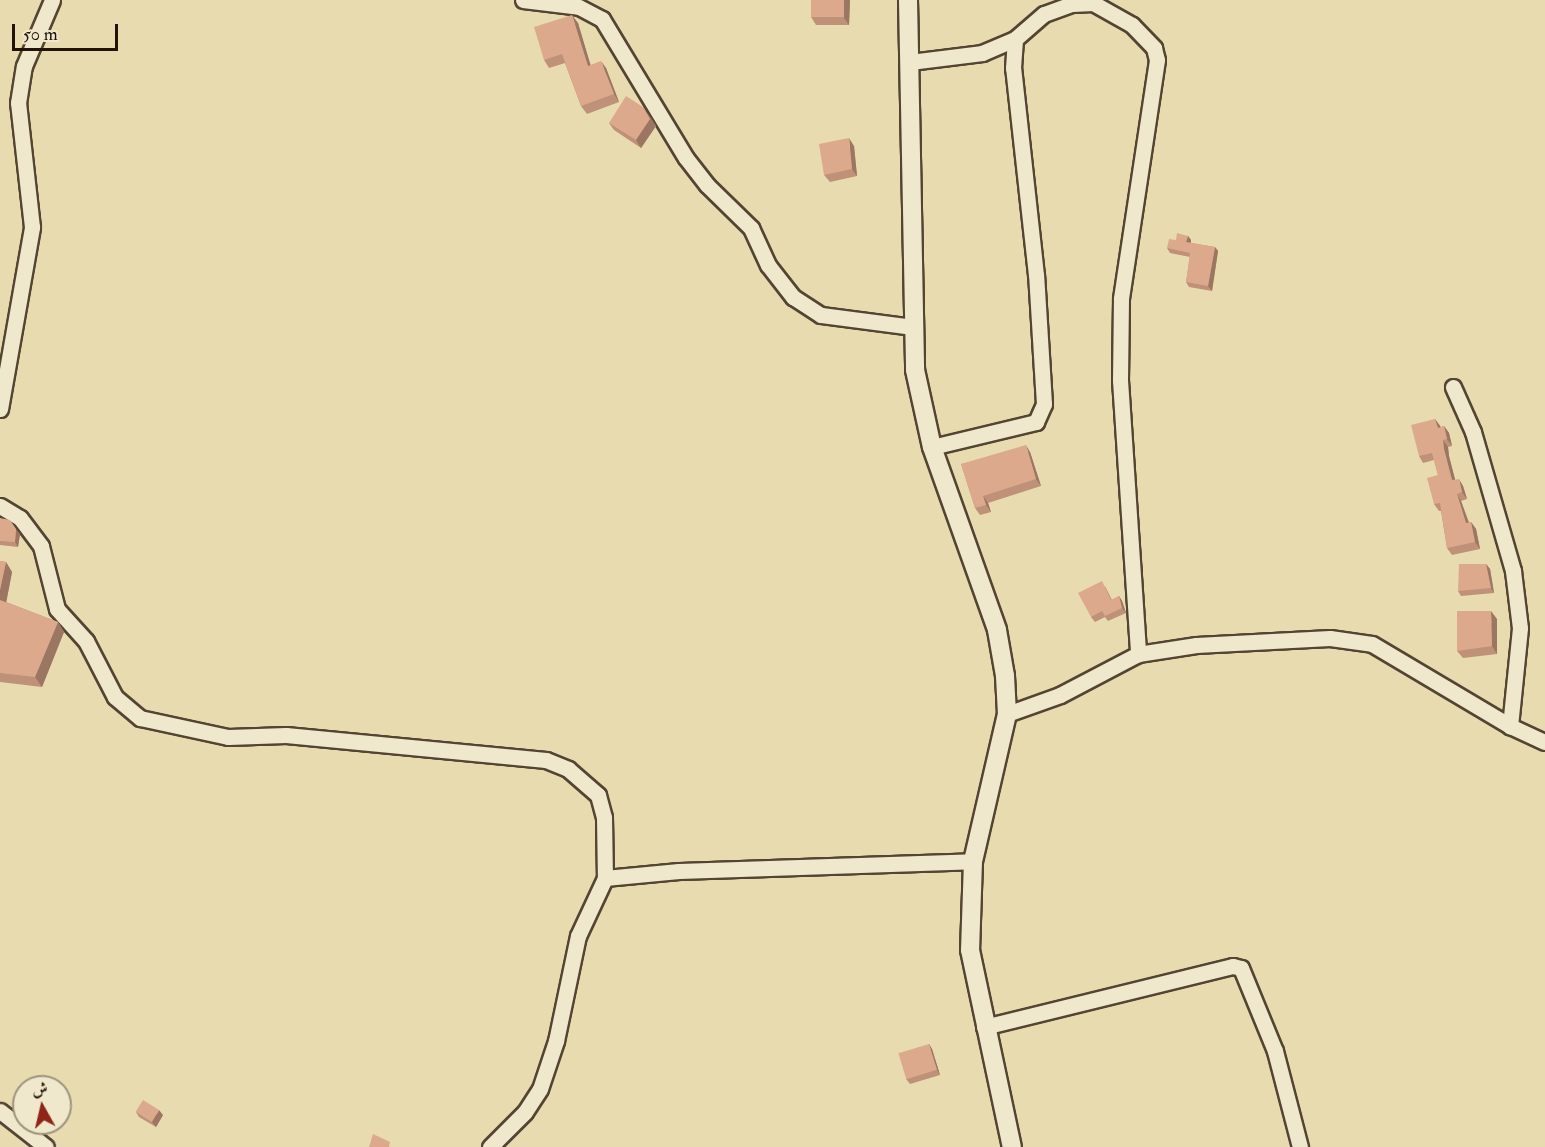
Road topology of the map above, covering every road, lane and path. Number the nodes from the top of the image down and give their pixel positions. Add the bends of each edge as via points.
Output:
1 (52, 0) edge
2 (523, 0) edge
3 (908, 0) edge
4 (1015, 39) junction
5 (910, 62) junction
6 (913, 327) junction
7 (1453, 387) dead end
8 (0, 409) edge
9 (932, 447) junction
10 (0, 506) edge
11 (1138, 654) junction
12 (1007, 714) junction
13 (1510, 726) junction
14 (1545, 742) edge
15 (973, 861) junction
16 (605, 878) junction
17 (984, 1027) junction
18 (0, 1111) edge
19 (46, 1147) edge
20 (490, 1147) edge
21 (1012, 1147) edge
22 (1300, 1147) edge

1 - 8 street via 24,66 18,103 32,227
2 - 6 street via 579,7 602,19 686,158 751,228 768,265 793,297 821,315
3 - 5 street
4 - 5 street via 961,58
4 - 9 street via 1013,68 1036,276 1044,404 1036,422
4 - 11 street via 1044,15 1072,4 1093,3 1144,34 1157,60 1121,299 1120,380
5 - 6 street
6 - 9 street via 921,405
7 - 13 street via 1473,432 1514,571 1520,628
9 - 12 street via 997,630
10 - 16 street via 20,518 41,546 57,609 86,641 115,697 140,718 228,737 286,735 546,760 568,769 598,795 604,817
11 - 12 street via 1060,694
11 - 13 street via 1196,645 1295,638 1372,644
12 - 15 street
13 - 14 street
15 - 16 street via 679,871
15 - 17 street via 970,950
16 - 20 street via 579,936 556,1041 540,1089 525,1112
17 - 21 street
17 - 22 street via 1233,966 1242,968 1275,1051
18 - 19 street

